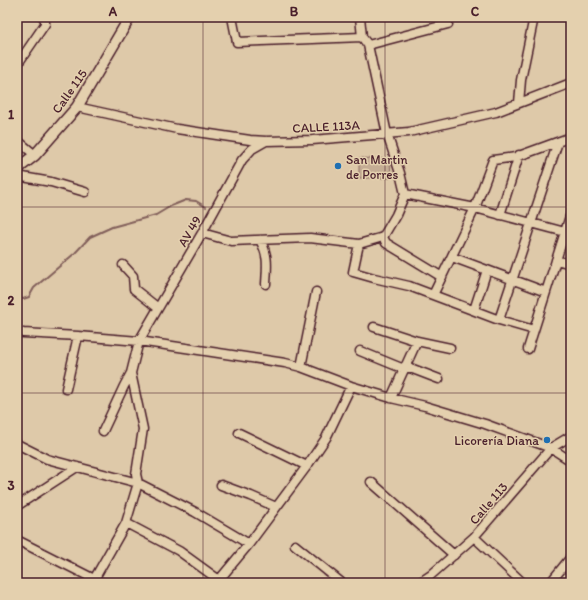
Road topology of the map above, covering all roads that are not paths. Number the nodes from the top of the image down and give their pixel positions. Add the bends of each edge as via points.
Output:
1 (44, 17) edge
2 (133, 17) edge
3 (232, 17) edge
4 (360, 17) edge
5 (534, 17) edge
6 (448, 24) dead end
7 (362, 37) junction
8 (368, 45) junction
9 (17, 65) edge
10 (571, 83) edge
11 (519, 103) junction
12 (77, 106) junction
13 (387, 134) junction
14 (571, 137) edge
15 (17, 140) edge
16 (266, 141) junction
17 (558, 142) junction
18 (35, 155) junction
19 (519, 156) junction
20 (17, 169) edge
21 (17, 176) edge
22 (85, 192) dead end
23 (405, 194) junction
24 (475, 208) junction
25 (571, 213) edge
26 (500, 215) junction
27 (532, 223) junction
28 (567, 230) edge
29 (202, 233) junction
30 (383, 237) junction
31 (260, 240) junction
32 (359, 244) junction
33 (452, 257) junction
34 (556, 260) junction
35 (571, 264) edge
36 (123, 265) dead end
37 (487, 270) junction
38 (442, 277) junction
39 (513, 280) junction
40 (266, 284) dead end
41 (316, 292) dead end
42 (546, 292) junction
43 (433, 295) junction
44 (158, 308) junction
45 (474, 310) junction
46 (500, 320) junction
47 (374, 327) dead end
48 (534, 330) junction
49 (17, 331) edge
50 (78, 336) junction
51 (139, 341) junction
52 (417, 341) junction
53 (450, 348) dead end
54 (528, 349) dead end
55 (360, 351) dead end
56 (301, 367) junction
57 (405, 367) junction
58 (131, 372) junction
59 (439, 379) dead end
60 (351, 386) junction
61 (66, 389) dead end
62 (390, 398) junction
63 (103, 431) dead end
64 (239, 433) dead end
65 (571, 436) edge
66 (17, 444) edge
67 (551, 448) junction
68 (571, 462) edge
69 (308, 466) junction
70 (77, 467) junction
71 (371, 482) dead end
72 (138, 483) junction
73 (221, 485) dead end
74 (17, 506) edge
75 (276, 507) junction
76 (126, 524) junction
77 (474, 537) junction
78 (17, 540) edge
79 (249, 544) junction
80 (295, 545) dead end
81 (454, 555) junction
82 (571, 557) edge
83 (93, 581) edge
84 (220, 582) edge
85 (102, 583) edge
86 (342, 583) edge
87 (419, 583) edge
88 (523, 583) edge
89 (550, 583) edge

1 - 9 street via 45,24
2 - 12 main road, Calle 115
3 - 7 street via 237,42
4 - 7 street
5 - 11 street
6 - 8 street
7 - 8 street
8 - 13 street
10 - 11 street, CALLE 113A
11 - 13 street, CALLE 113A via 496,112 409,132
12 - 16 street, CALLE 113A via 177,129
12 - 18 main road, Calle 115
13 - 16 street, CALLE 113A
13 - 23 street
14 - 17 street
15 - 18 street
16 - 29 street, AV 49 via 252,148 242,160
17 - 19 street
17 - 27 street
18 - 20 main road, Calle 115
19 - 24 street via 493,160
19 - 26 street
21 - 22 street
23 - 24 street
23 - 30 street
24 - 26 street
24 - 33 street
25 - 28 street
26 - 27 street
27 - 28 street
27 - 39 street
28 - 34 street
29 - 31 street via 231,241
29 - 44 street, AV 49
30 - 32 street
30 - 38 street via 386,243
31 - 32 street via 310,238
31 - 40 street via 265,249
32 - 43 street via 353,272 409,286
33 - 37 street
33 - 38 street
34 - 35 street
34 - 42 street
36 - 44 street via 133,276 134,289
37 - 39 street
37 - 45 street
38 - 43 street
39 - 42 street
39 - 46 street
41 - 56 street
42 - 48 street
43 - 45 street
44 - 51 street, AV 49
45 - 46 street
46 - 48 street
47 - 52 street
48 - 54 street
49 - 50 street
50 - 51 street
50 - 61 street
51 - 56 street
51 - 58 street, AV 49
52 - 53 street
52 - 57 street
55 - 57 street
56 - 60 street
57 - 59 street
57 - 62 street
58 - 63 street
58 - 72 street via 143,429 136,474
60 - 62 street
60 - 69 street via 326,438
62 - 67 street via 485,424
64 - 69 street
65 - 67 street, Calle 113
66 - 70 street via 47,459
67 - 68 street
67 - 77 street, Calle 113
69 - 75 street
70 - 72 street
70 - 74 street
71 - 81 street
72 - 76 street
72 - 79 street via 195,512
73 - 75 street
75 - 79 street
76 - 83 street
76 - 84 street via 179,551
77 - 81 street, Calle 113
77 - 88 street
78 - 83 street
79 - 84 street
80 - 86 street
81 - 87 street, Calle 113
82 - 89 street
83 - 85 street

